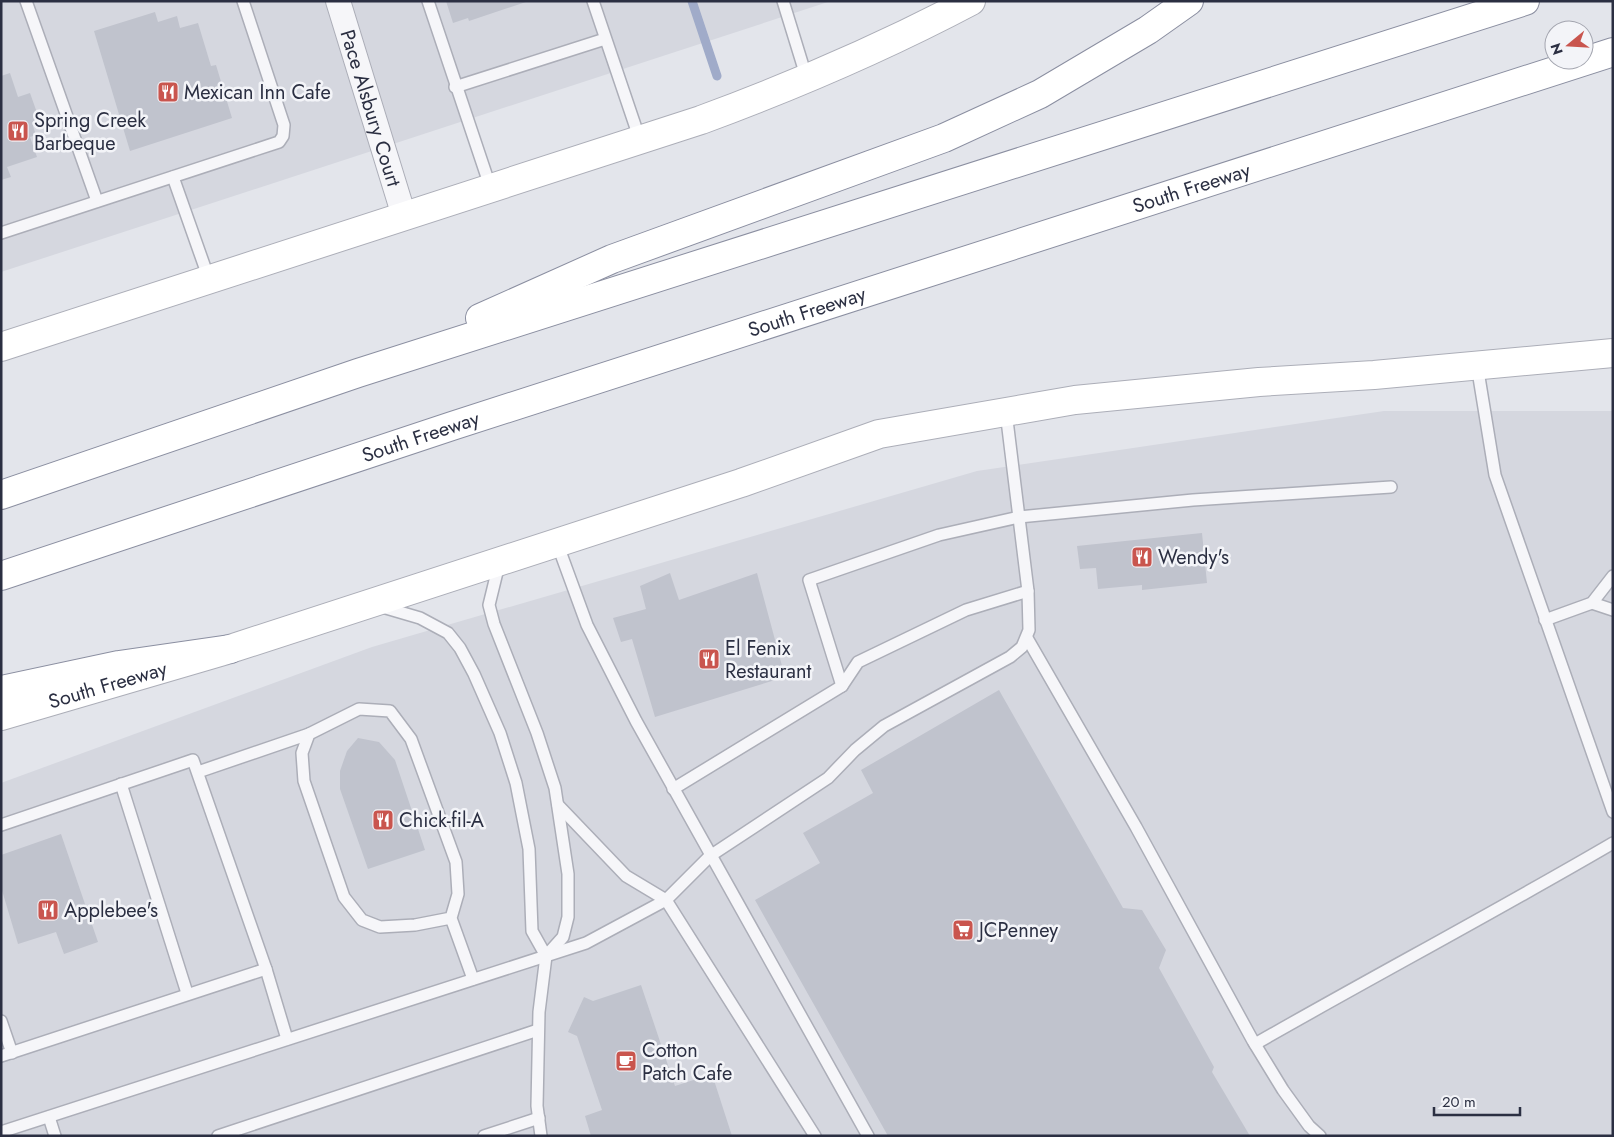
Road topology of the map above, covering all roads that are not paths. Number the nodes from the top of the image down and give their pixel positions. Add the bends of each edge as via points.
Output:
1 (244, 1) edge
2 (338, 1) edge
3 (428, 1) edge
4 (593, 1) edge
5 (783, 1) edge
6 (971, 1) edge
7 (1189, 1) edge
8 (1525, 1) edge
9 (29, 2) edge
10 (605, 39) junction
11 (1613, 52) edge
12 (807, 79) junction
13 (456, 87) junction
14 (640, 140) junction
15 (173, 177) junction
16 (491, 189) junction
17 (97, 201) junction
18 (404, 216) junction
19 (1, 233) edge
20 (209, 279) junction
21 (1, 347) edge
22 (1613, 353) edge
23 (1476, 365) junction
24 (358, 373) junction
25 (1006, 412) junction
26 (1391, 487) dead end
27 (1, 494) edge
28 (1019, 517) junction
29 (556, 543) junction
30 (500, 561) junction
31 (1, 576) edge
32 (1613, 576) edge
33 (1028, 591) junction
34 (371, 604) junction
35 (1592, 604) junction
36 (1613, 610) edge
37 (1545, 620) junction
38 (1027, 638) junction
39 (230, 650) junction
40 (842, 686) junction
41 (1, 690) edge
42 (1, 716) edge
43 (309, 734) junction
44 (198, 772) junction
45 (121, 784) junction
46 (673, 789) junction
47 (558, 805) junction
48 (1613, 812) edge
49 (1, 825) edge
50 (1613, 843) edge
51 (710, 856) junction
52 (666, 900) junction
53 (451, 918) junction
54 (546, 956) junction
55 (266, 970) junction
56 (473, 979) junction
57 (187, 994) junction
58 (1, 1021) edge
59 (538, 1030) junction
60 (287, 1038) junction
61 (1255, 1044) junction
62 (7, 1054) edge
63 (49, 1117) junction
64 (539, 1118) junction
65 (1, 1132) edge
66 (55, 1136) edge
67 (218, 1136) edge
68 (484, 1136) edge
69 (541, 1136) edge
70 (815, 1136) edge
71 (868, 1136) edge
72 (1320, 1136) edge

1 - 15 lane via 284,125 283,136 271,145
2 - 18 street, Pace Alsbury Court
3 - 13 lane
4 - 10 lane
5 - 12 lane
6 - 12 main road
7 - 24 main road via 1148,30 1040,94 944,138 612,259
8 - 24 main road
9 - 17 lane
10 - 13 lane
10 - 14 lane
11 - 31 main road, South Freeway via 462,423
12 - 14 main road
13 - 16 lane
14 - 16 main road
15 - 17 lane
15 - 20 lane
16 - 18 main road
17 - 19 lane
18 - 20 main road
20 - 21 main road
22 - 23 main road, South Freeway
23 - 25 main road, South Freeway via 1075,400
23 - 37 lane via 1494,475
24 - 27 main road
25 - 28 lane
25 - 29 main road, South Freeway via 879,434
26 - 28 lane via 1193,500
28 - 33 lane
28 - 40 lane via 939,535 809,580
29 - 30 main road, South Freeway
29 - 46 lane via 586,624
30 - 34 main road, South Freeway
30 - 47 lane via 489,605 537,733
32 - 35 lane
33 - 38 lane
33 - 40 lane via 966,610 858,662
34 - 39 main road, South Freeway
34 - 54 lane via 420,618 448,633 474,674 500,733 516,783 530,849 532,931
35 - 36 lane
35 - 37 lane
37 - 48 lane
38 - 51 lane via 1010,657 884,726 828,778
38 - 61 lane via 1136,826
39 - 41 main road via 119,665
39 - 42 main road, South Freeway
40 - 46 lane
43 - 44 lane
43 - 53 lane via 302,753 304,781 344,897 362,920 380,927
43 - 53 lane via 359,709 390,711 411,739 456,862 458,894
44 - 45 lane via 193,760
44 - 55 lane
45 - 49 lane
45 - 57 lane
46 - 51 lane
47 - 52 lane via 626,876
47 - 54 lane via 568,874 568,917 563,936
50 - 61 lane
51 - 52 lane
51 - 71 lane
52 - 54 lane via 586,943
52 - 70 lane
53 - 56 lane
54 - 56 lane
54 - 59 lane
55 - 57 lane
55 - 60 lane
56 - 60 lane
57 - 62 lane
58 - 62 lane
59 - 64 lane
59 - 67 lane
60 - 63 lane
61 - 72 lane via 1283,1090
63 - 65 lane
63 - 66 lane
64 - 68 lane
64 - 69 lane

